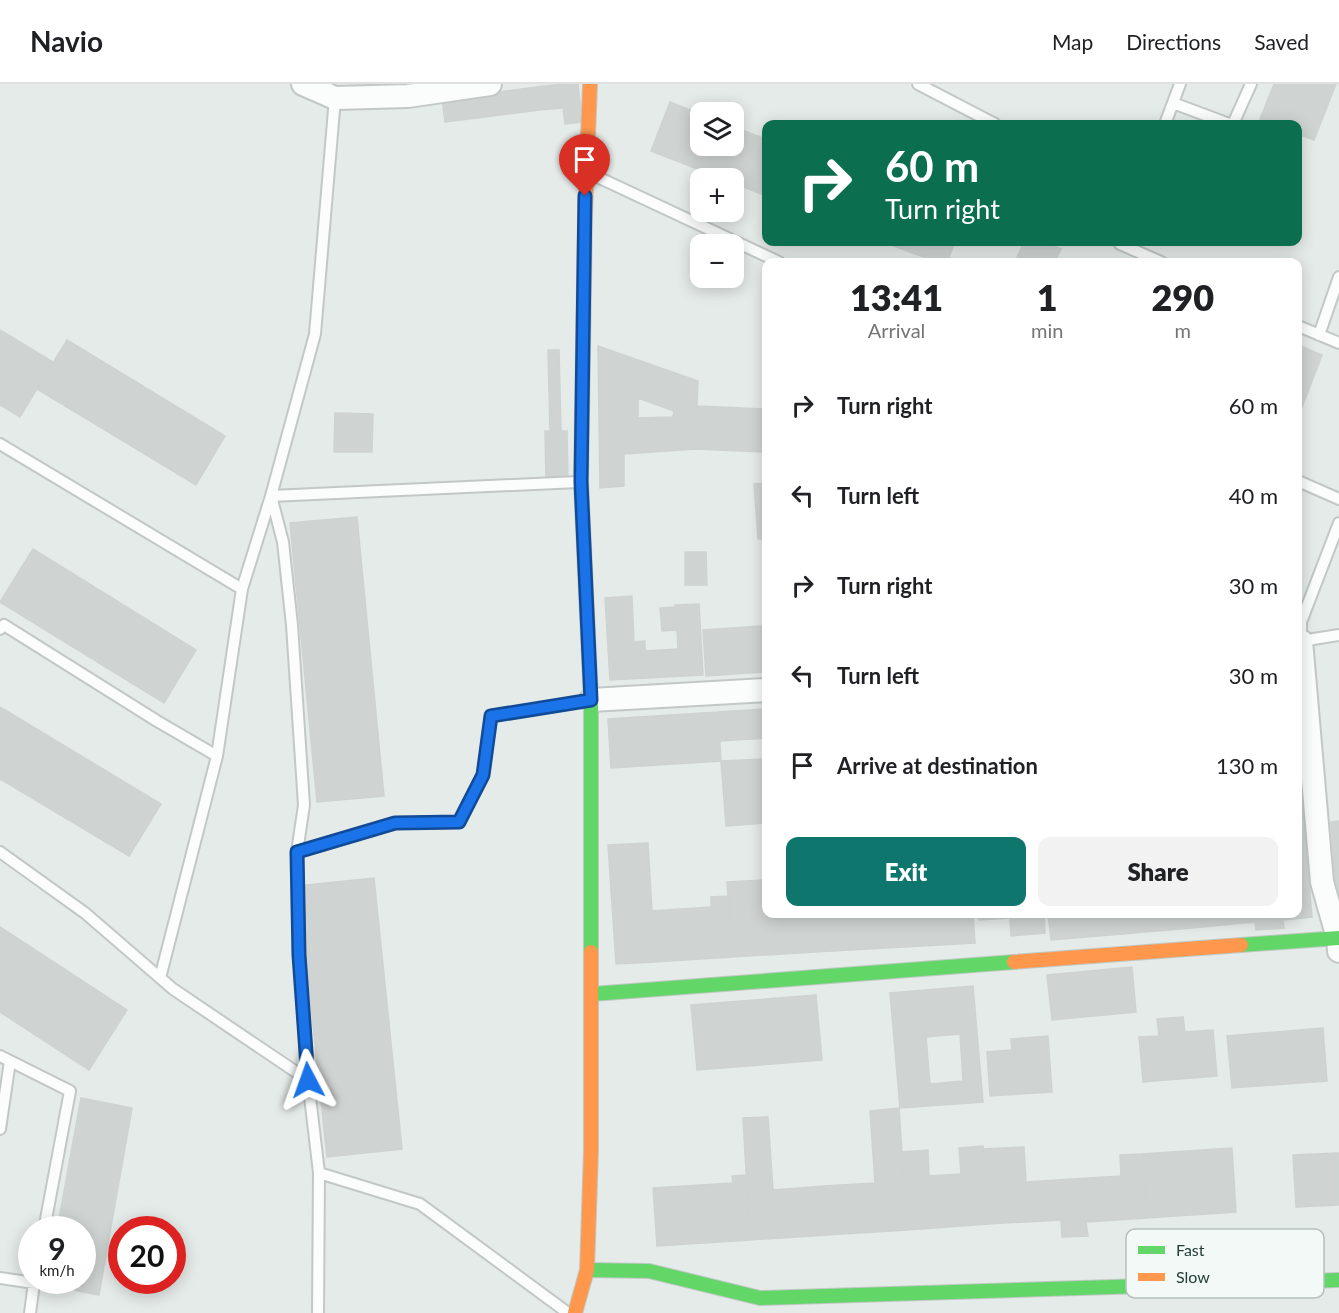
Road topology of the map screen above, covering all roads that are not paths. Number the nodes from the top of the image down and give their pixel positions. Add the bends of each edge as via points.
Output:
1 (303, 84) edge
2 (490, 84) edge
3 (590, 84) edge
4 (918, 84) edge
5 (1180, 84) edge
6 (1251, 84) edge
7 (406, 90) edge
8 (360, 91) edge
9 (335, 99) junction
10 (1173, 103) junction
11 (987, 120) edge
12 (1167, 120) edge
13 (1218, 120) edge
14 (1235, 120) edge
15 (586, 172) junction
16 (1125, 246) edge
17 (770, 258) edge
18 (1152, 258) edge
19 (1339, 277) edge
20 (1302, 328) edge
21 (1319, 335) junction
22 (1339, 344) edge
23 (0, 444) edge
24 (581, 482) junction
25 (1302, 483) edge
26 (271, 496) junction
27 (1339, 499) edge
28 (1339, 523) edge
29 (242, 589) junction
30 (1302, 618) edge
31 (0, 629) edge
32 (1339, 634) edge
33 (1302, 640) edge
34 (1302, 672) edge
35 (762, 690) edge
36 (591, 700) junction
37 (217, 756) junction
38 (0, 852) edge
39 (297, 852) junction
40 (1339, 943) edge
41 (160, 978) junction
42 (592, 994) junction
43 (5, 1059) edge
44 (308, 1080) junction
45 (0, 1129) edge
46 (320, 1173) junction
47 (47, 1216) edge
48 (587, 1270) junction
49 (0, 1278) edge
50 (18, 1280) edge
51 (1324, 1280) edge
52 (1339, 1280) edge
53 (1126, 1287) edge
54 (32, 1294) edge
55 (30, 1313) edge
56 (318, 1313) edge
57 (568, 1313) edge
58 (575, 1313) edge

1 - 9 street
2 - 7 street
3 - 15 street
4 - 11 lane
5 - 10 lane
6 - 14 lane
7 - 8 street
8 - 9 street
9 - 26 lane via 315,334
10 - 12 lane
10 - 13 lane
15 - 17 lane
15 - 24 street
16 - 18 lane
19 - 21 lane
20 - 21 lane
21 - 22 lane
23 - 29 lane
24 - 26 lane
24 - 36 street
25 - 27 lane
26 - 29 lane
26 - 39 lane via 283,542 293,648 304,805
28 - 30 lane
29 - 37 lane
31 - 37 lane via 4,625
32 - 33 lane
34 - 40 street via 1322,882
35 - 36 street
36 - 39 lane via 491,716 483,775 459,822 395,823
36 - 42 street
37 - 41 lane
38 - 41 lane via 85,913
39 - 44 lane
40 - 42 street
41 - 44 lane
42 - 48 street
43 - 45 lane
43 - 47 lane via 70,1091
44 - 46 lane
46 - 56 lane
46 - 57 lane via 420,1204
48 - 53 street via 649,1271 760,1298
48 - 58 street
49 - 50 lane
51 - 52 street
54 - 55 lane

